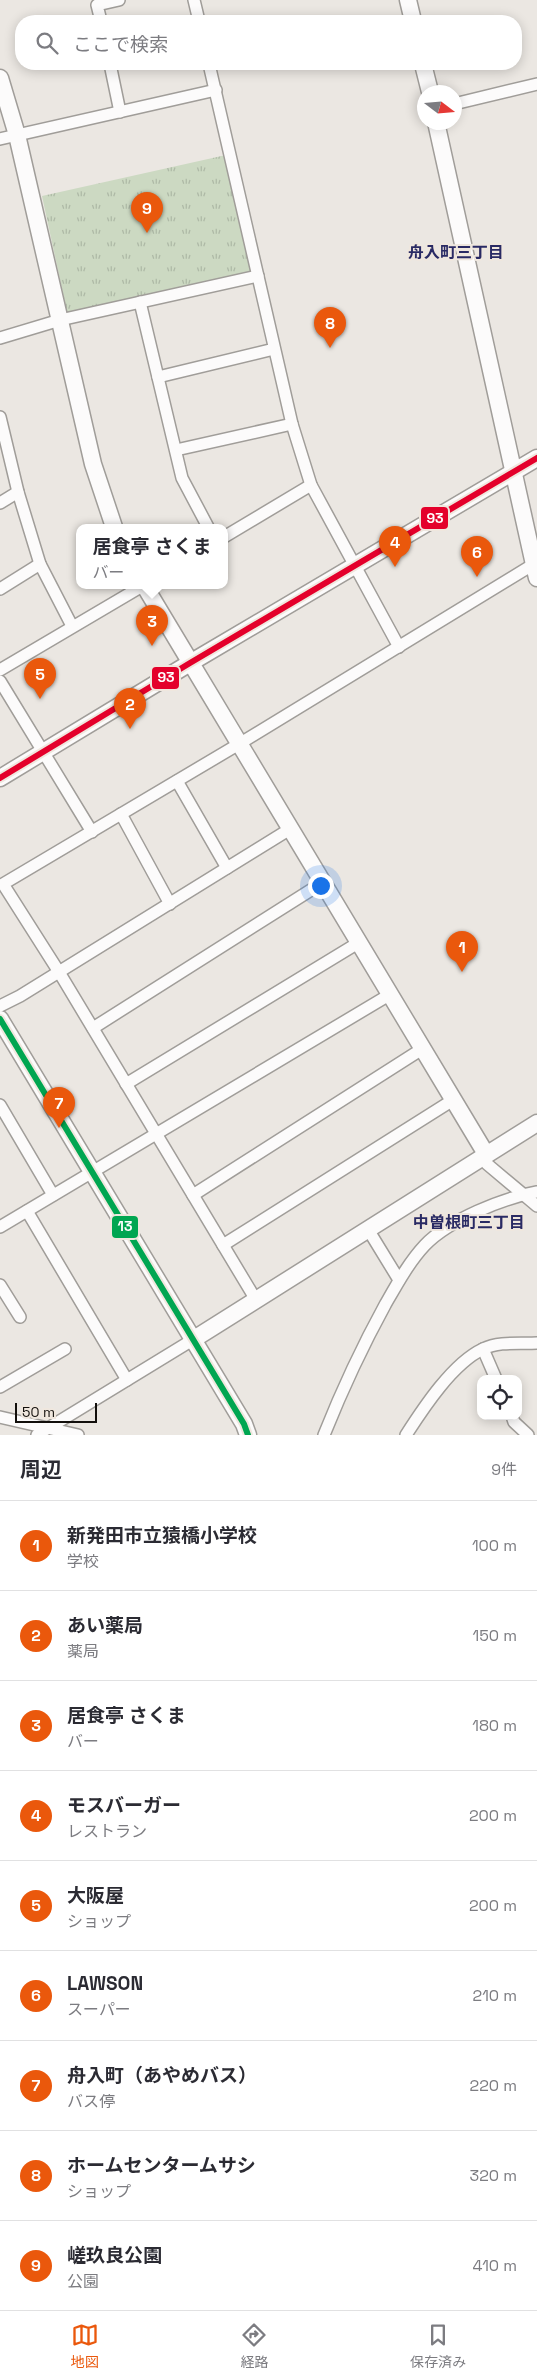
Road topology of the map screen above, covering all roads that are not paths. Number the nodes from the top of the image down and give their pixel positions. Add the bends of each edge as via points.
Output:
1 (119, 0) edge
2 (194, 0) edge
3 (408, 0) edge
4 (100, 15) edge
5 (198, 15) edge
6 (412, 15) edge
7 (111, 70) edge
8 (211, 70) edge
9 (424, 70) edge
10 (0, 78) edge
11 (537, 84) edge
12 (428, 85) edge
13 (216, 90) junction
14 (462, 102) edge
15 (120, 112) junction
16 (438, 130) edge
17 (17, 135) junction
18 (0, 139) edge
19 (258, 276) junction
20 (140, 302) junction
21 (60, 320) junction
22 (0, 338) edge
23 (274, 349) junction
24 (158, 376) junction
25 (0, 418) edge
26 (292, 424) junction
27 (176, 450) junction
28 (537, 458) edge
29 (515, 470) junction
30 (311, 485) junction
31 (18, 492) junction
32 (0, 503) edge
33 (113, 524) edge
34 (206, 524) edge
35 (228, 534) edge
36 (40, 564) junction
37 (355, 564) junction
38 (536, 571) edge
39 (0, 589) edge
40 (137, 589) edge
41 (146, 589) edge
42 (72, 626) junction
43 (399, 647) junction
44 (190, 663) junction
45 (0, 670) edge
46 (0, 681) edge
47 (239, 744) junction
48 (43, 752) junction
49 (0, 778) edge
50 (177, 781) junction
51 (121, 814) junction
52 (290, 829) junction
53 (92, 832) junction
54 (227, 868) junction
55 (322, 884) junction
56 (170, 904) junction
57 (358, 943) junction
58 (59, 972) junction
59 (389, 994) junction
60 (0, 1006) edge
61 (0, 1019) edge
62 (93, 1028) junction
63 (422, 1049) junction
64 (126, 1084) junction
65 (453, 1100) junction
66 (0, 1104) edge
67 (537, 1124) edge
68 (156, 1134) junction
69 (486, 1154) junction
70 (93, 1171) junction
71 (537, 1192) edge
72 (523, 1194) junction
73 (53, 1195) junction
74 (192, 1195) junction
75 (537, 1206) edge
76 (27, 1211) junction
77 (0, 1227) edge
78 (369, 1231) junction
79 (223, 1245) junction
80 (399, 1280) junction
81 (0, 1285) edge
82 (256, 1300) junction
83 (20, 1317) dead end
84 (194, 1339) junction
85 (537, 1343) edge
86 (483, 1348) junction
87 (65, 1349) dead end
88 (494, 1375) edge
89 (127, 1380) junction
90 (0, 1387) edge
91 (0, 1416) edge
92 (513, 1420) edge
93 (49, 1428) junction
94 (37, 1435) edge
95 (78, 1435) edge
96 (248, 1435) edge
97 (324, 1435) edge
98 (406, 1435) edge
99 (528, 1435) edge

1 - 4 street via 97,5
2 - 5 street
3 - 6 street
7 - 15 street
8 - 13 street
9 - 12 street
10 - 17 street
11 - 14 street
13 - 15 street
13 - 19 street
15 - 17 street
16 - 29 street
17 - 18 street
17 - 21 street
19 - 20 street
19 - 23 street
20 - 21 street
20 - 24 street
21 - 22 street
21 - 33 street via 93,464
23 - 24 street
23 - 26 street
24 - 27 street
25 - 31 street
26 - 27 street
26 - 30 street
27 - 34 street via 182,478
28 - 29 street
29 - 37 street
29 - 38 street
30 - 35 street
30 - 37 street
31 - 32 street
31 - 36 street
36 - 39 street
36 - 42 street
37 - 43 street
37 - 44 street
38 - 43 street
40 - 42 street
41 - 44 street
42 - 45 street
43 - 47 street
44 - 47 street
44 - 48 street
46 - 48 street
47 - 50 street
47 - 52 street
48 - 49 street
48 - 53 street
50 - 51 street
50 - 54 street
51 - 53 street
51 - 56 street
52 - 54 street
52 - 55 street
53 - 58 street via 3,884
54 - 56 street
55 - 57 street
55 - 62 street
56 - 58 street
57 - 59 street
57 - 64 street
58 - 60 street
58 - 62 street
59 - 63 street
59 - 68 street
61 - 70 street
62 - 64 street
63 - 65 street
63 - 74 street
64 - 68 street
65 - 69 street
65 - 79 street
66 - 73 street
67 - 69 street
68 - 70 street
68 - 74 street
69 - 72 street via 487,1164
69 - 78 street
70 - 73 street
70 - 84 street
71 - 72 street
72 - 75 street
72 - 80 street via 463,1217 425,1244
73 - 76 street
74 - 79 street
76 - 77 street
76 - 89 street
78 - 80 street
78 - 82 street
79 - 82 street
80 - 97 street via 360,1350
81 - 83 street
82 - 84 street
84 - 89 street
84 - 96 street
85 - 86 street
86 - 88 street
86 - 98 street via 461,1364
87 - 90 street
89 - 93 street
91 - 93 street
92 - 99 street
93 - 94 street
93 - 95 street

